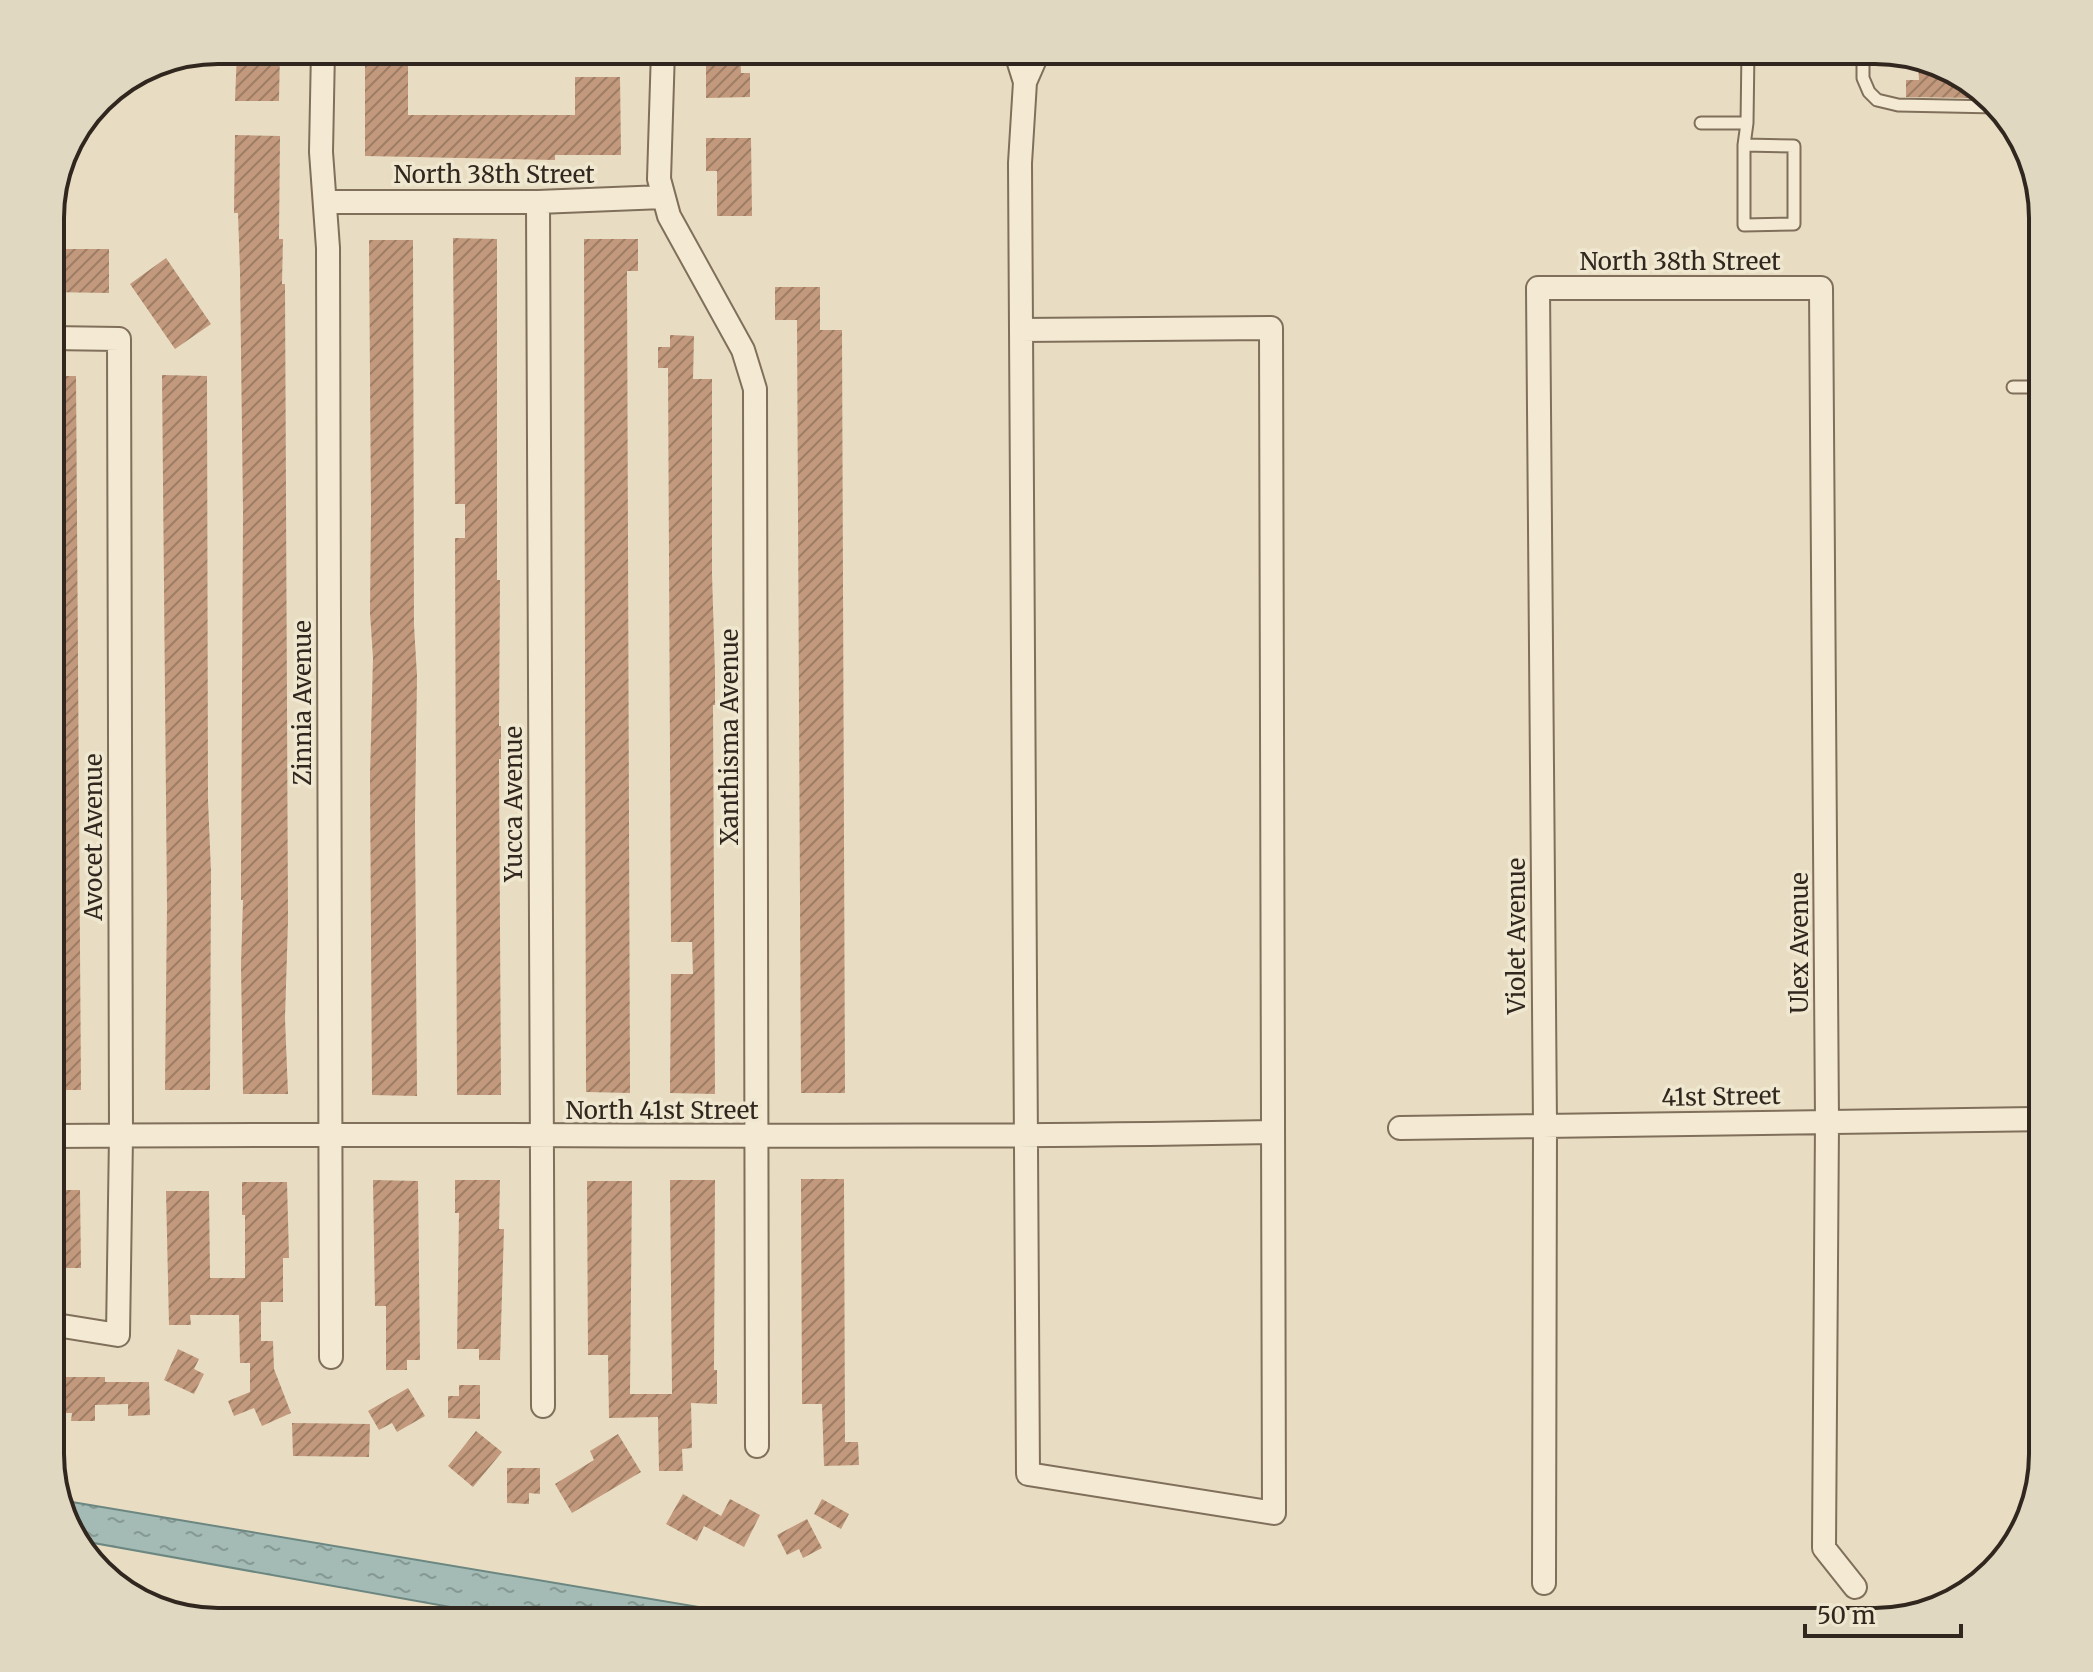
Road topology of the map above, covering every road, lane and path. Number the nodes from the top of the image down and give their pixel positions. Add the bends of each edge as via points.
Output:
1 (323, 64) edge
2 (663, 64) edge
3 (1019, 64) edge
4 (1033, 64) edge
5 (1748, 64) edge
6 (1863, 64) edge
7 (1025, 82) junction
8 (1981, 107) edge
9 (1701, 123) dead end
10 (1747, 123) junction
11 (1744, 145) junction
12 (663, 197) junction
13 (325, 202) junction
14 (538, 202) junction
15 (1538, 288) joint
16 (1821, 288) joint
17 (1021, 330) junction
18 (64, 338) edge
19 (2013, 387) dead end
20 (2029, 387) edge
21 (2029, 1119) edge
22 (1827, 1122) junction
23 (1545, 1126) junction
24 (1400, 1128) dead end
25 (1273, 1132) junction
26 (330, 1134) junction
27 (64, 1136) edge
28 (121, 1136) junction
29 (541, 1137) junction
30 (758, 1137) junction
31 (1026, 1137) junction
32 (64, 1326) edge
33 (331, 1357) dead end
34 (543, 1406) dead end
35 (757, 1446) dead end
36 (1544, 1583) dead end
37 (1855, 1587) dead end

1 - 13 street, Zinnia Avenue
2 - 12 street, Xanthisma Avenue
3 - 7 street
4 - 7 street
5 - 10 lane
6 - 8 lane via 1863,78 1877,100
7 - 17 street
9 - 10 lane
10 - 11 lane
11 - 11 lane via 1744,225 1794,224 1794,146
12 - 14 street, North 38th Street
12 - 30 street, Xanthisma Avenue via 743,350 755,389
13 - 14 street, North 38th Street
13 - 26 street, Zinnia Avenue
14 - 29 street, Yucca Avenue
15 - 16 street, North 38th Street
15 - 23 street, Violet Avenue
16 - 22 street, Ulex Avenue
17 - 25 street via 1271,328
17 - 31 street
18 - 28 street, Avocet Avenue via 119,339
19 - 20 lane
21 - 22 street, 41st Street
22 - 23 street, 41st Street
22 - 37 street, Ulex Avenue via 1824,1548
23 - 24 street, 41st Street
23 - 36 street, Violet Avenue
25 - 31 street, North 41st Street
25 - 31 street via 1274,1513 1028,1474
26 - 28 street, North 41st Street
26 - 29 street, North 41st Street
26 - 33 street, Zinnia Avenue
27 - 28 street, North 41st Street
28 - 32 street, Avocet Avenue via 118,1335
29 - 30 street, North 41st Street
29 - 34 street, Yucca Avenue
30 - 31 street, North 41st Street
30 - 35 street, Xanthisma Avenue

